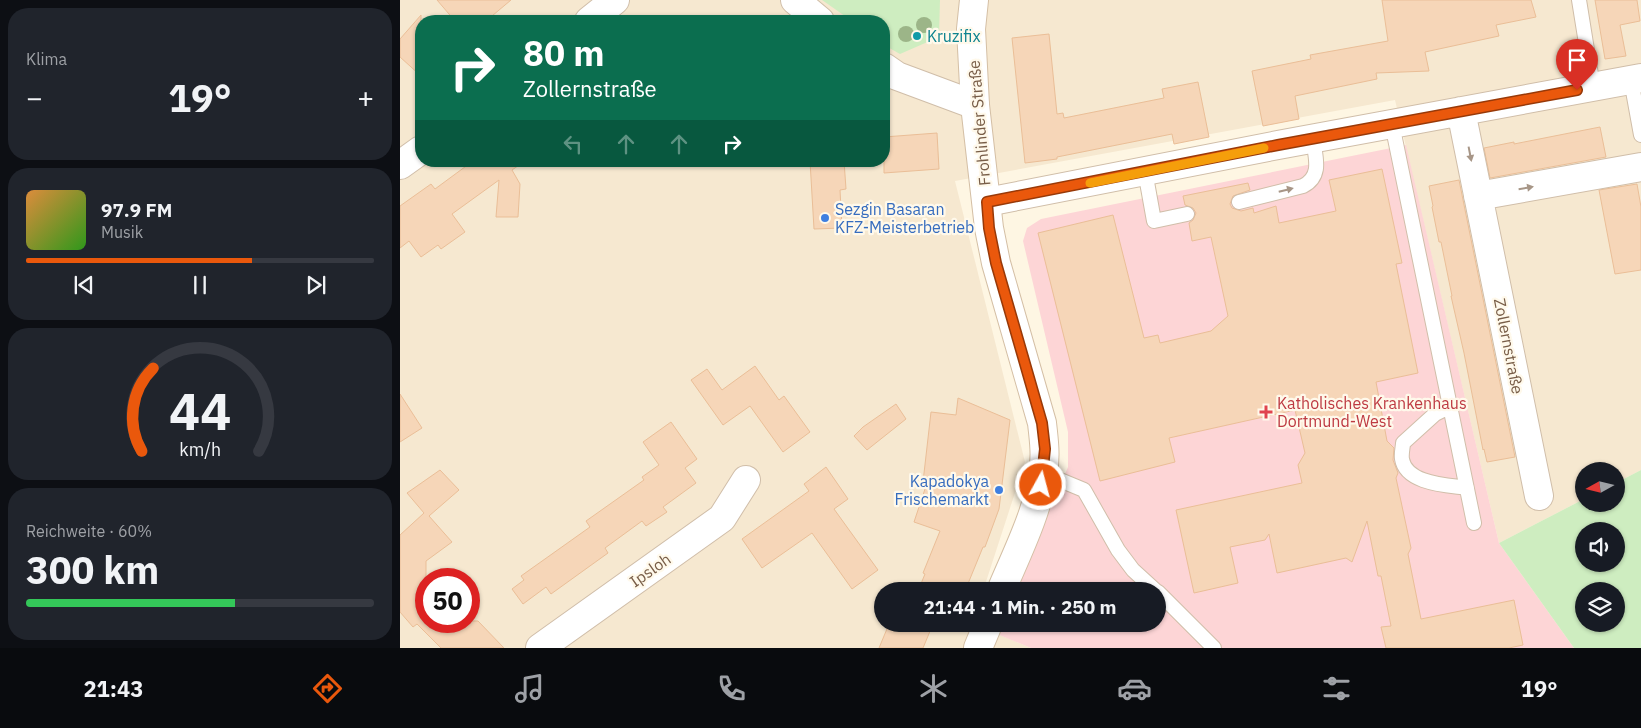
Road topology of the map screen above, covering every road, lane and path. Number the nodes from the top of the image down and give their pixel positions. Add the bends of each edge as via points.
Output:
1 (615, 0) edge
2 (795, 0) edge
3 (974, 0) edge
4 (1579, 0) edge
5 (596, 15) edge
6 (813, 15) edge
7 (890, 71) edge
8 (1636, 79) edge
9 (1594, 87) junction
10 (975, 105) junction
11 (1461, 111) junction
12 (1392, 124) junction
13 (1641, 135) edge
14 (1313, 139) junction
15 (415, 154) edge
16 (400, 165) edge
17 (1641, 167) edge
18 (1145, 172) junction
19 (1478, 196) junction
20 (987, 202) junction
21 (1239, 202) dead end
22 (1187, 214) dead end
23 (1451, 406) junction
24 (1043, 473) junction
25 (746, 480) dead end
26 (1468, 488) junction
27 (1539, 496) dead end
28 (1474, 523) dead end
29 (1005, 582) edge
30 (1146, 582) edge
31 (1166, 601) edge
32 (985, 632) edge
33 (540, 648) edge
34 (978, 648) edge
35 (1214, 648) edge

1 - 5 street
2 - 6 street
3 - 10 street, Frohlinder Straße via 971,29
4 - 9 lane
7 - 10 street
8 - 9 street
8 - 13 lane
9 - 11 street
10 - 20 street, Frohlinder Straße
11 - 12 street
11 -> 19 street, Zollernstraße
12 - 14 street
12 - 23 lane
14 - 18 street
21 -> 14 lane via 1303,186 1312,180 1317,166
15 - 16 street
19 -> 17 street
18 - 20 street
18 - 22 lane via 1154,221
19 - 27 street, Zollernstraße
20 - 24 street, Frohlinder Straße via 996,263 1042,423
23 - 26 lane
23 - 26 lane via 1435,414 1403,442 1402,458 1409,473 1429,482
24 - 29 street, Frohlinder Straße via 1030,520
24 - 30 lane via 1084,490 1118,550
25 - 33 street, Ipsloh via 722,518
26 - 28 lane
31 - 35 lane
32 - 34 street

